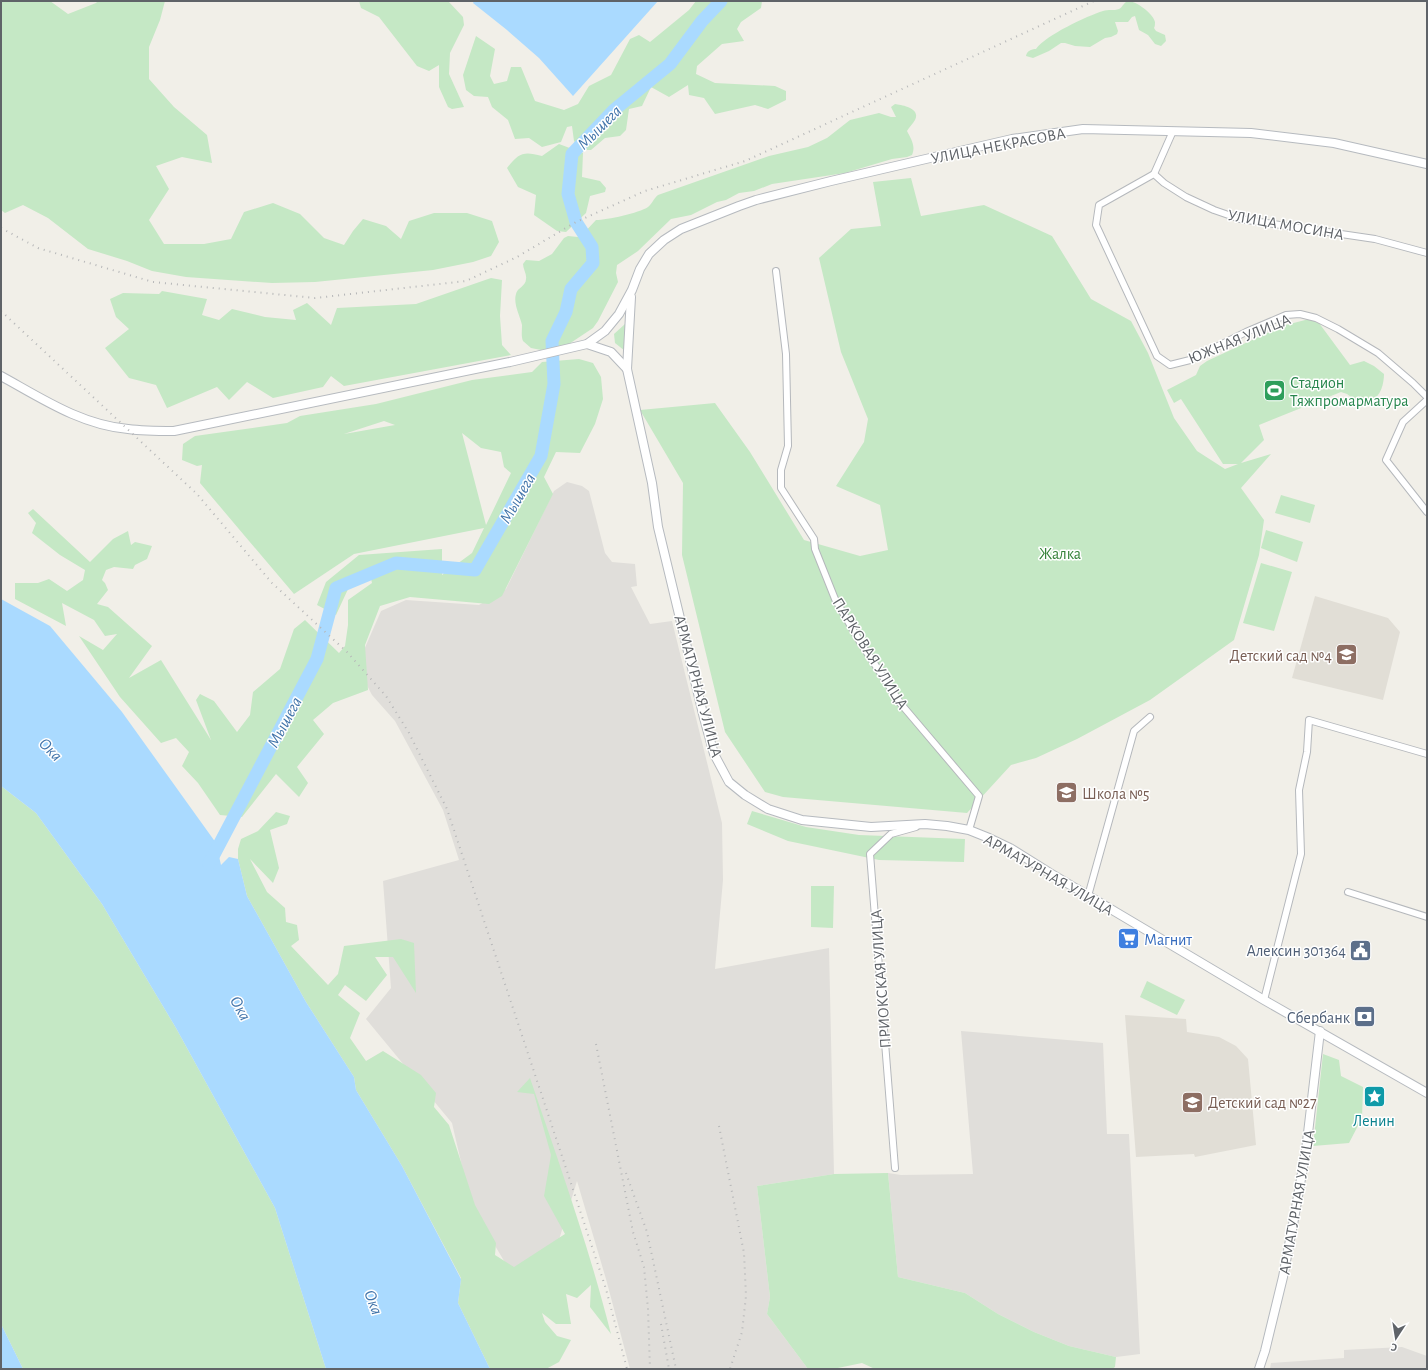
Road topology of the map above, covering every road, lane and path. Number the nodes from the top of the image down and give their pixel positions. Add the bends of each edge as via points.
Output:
1 (1172, 131) junction
2 (1427, 164) edge
3 (1154, 174) junction
4 (1427, 254) edge
5 (776, 271) dead end
6 (632, 290) junction
7 (587, 344) junction
8 (628, 369) junction
9 (1, 376) edge
10 (1427, 397) edge
11 (1427, 400) edge
12 (1427, 512) edge
13 (1150, 717) dead end
14 (1427, 754) edge
15 (925, 824) junction
16 (969, 830) junction
17 (1348, 892) dead end
18 (1088, 896) junction
19 (1427, 917) edge
20 (1264, 1000) junction
21 (1320, 1032) junction
22 (1427, 1093) edge
23 (895, 1168) dead end
24 (1259, 1369) edge

1 - 2 street, УЛИЦА НЕКРАСОВА via 1251,133 1334,143
1 - 3 street
1 - 6 street, УЛИЦА НЕКРАСОВА via 1083,129 1012,139 756,200 681,229 664,240 644,260
3 - 4 street, УЛИЦА МОСИНА via 1186,197 1240,219 1375,239
3 - 10 street, ЮЖНАЯ УЛИЦА via 1099,205 1096,225 1157,356 1170,365 1190,360 1286,315 1300,314 1316,318 1378,353
5 - 16 street, ПАРКОВАЯ УЛИЦА via 786,354 788,446 781,470 781,488 814,539 815,549 835,599 860,642 901,704 978,796
6 - 7 street, УЛИЦА НЕКРАСОВА via 613,323 599,337
6 - 8 street, УЛИЦА НЕКРАСОВА
7 - 8 street via 611,352
7 - 9 street, УЛИЦА НЕКРАСОВА via 174,431 127,429 93,422 76,416
8 - 15 street, АРМАТУРНАЯ УЛИЦА via 652,483 658,526 704,718 714,754 729,782 745,796 768,809 802,820 870,827
11 - 12 street via 1403,422 1386,460
13 - 18 street via 1134,731
14 - 20 street via 1309,720 1299,790 1301,854
15 - 16 street, АРМАТУРНАЯ УЛИЦА
15 - 23 street, ПРИОКСКАЯ УЛИЦА via 891,834 870,854
16 - 18 street, АРМАТУРНАЯ УЛИЦА via 1010,848
17 - 19 street
18 - 20 street, АРМАТУРНАЯ УЛИЦА
20 - 21 street, АРМАТУРНАЯ УЛИЦА
21 - 22 street, АРМАТУРНАЯ УЛИЦА
21 - 24 street, АРМАТУРНАЯ УЛИЦА via 1306,1150 1294,1219 1281,1285

